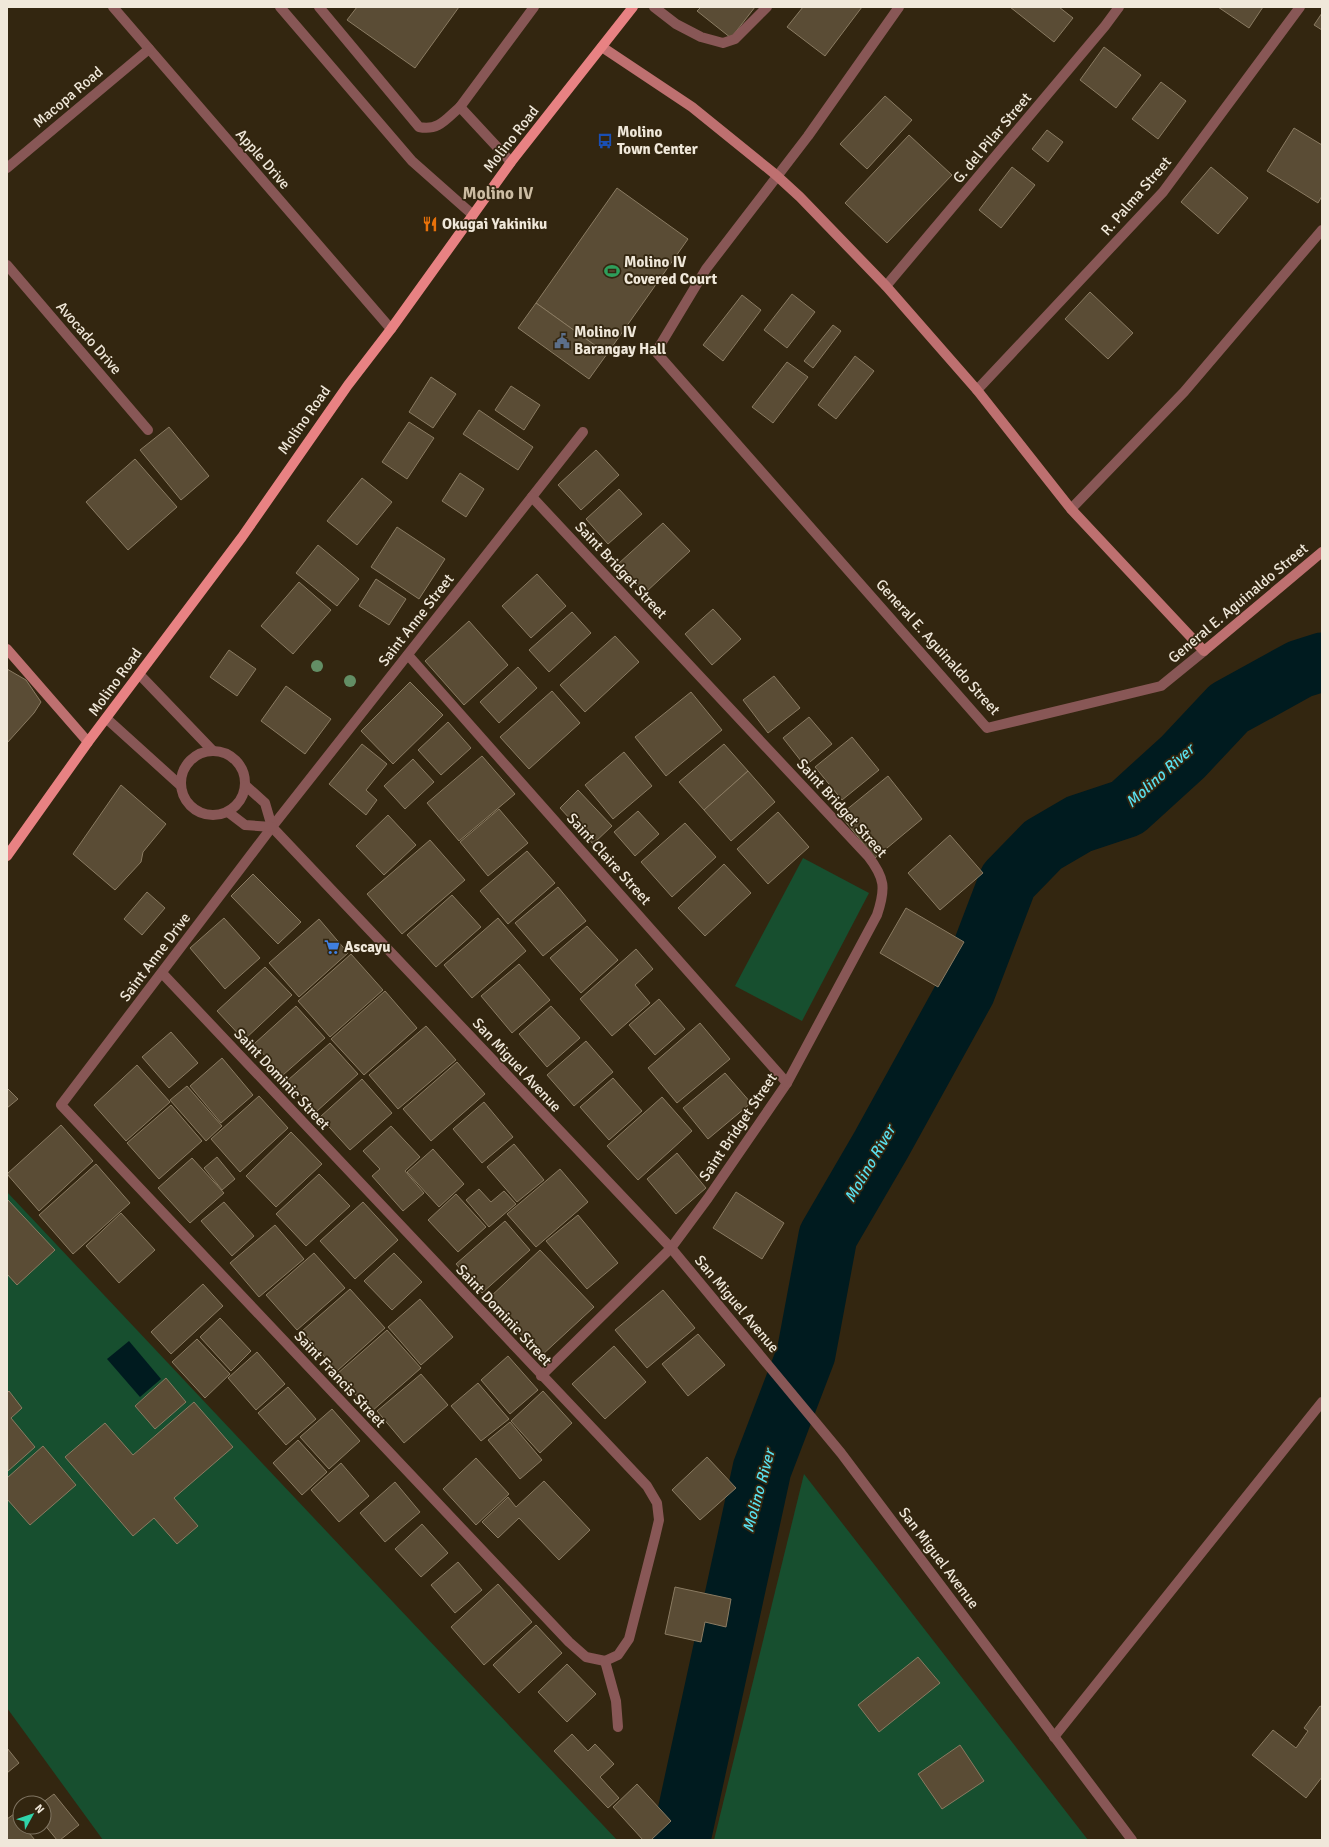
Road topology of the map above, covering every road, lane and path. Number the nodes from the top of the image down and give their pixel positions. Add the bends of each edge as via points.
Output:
1 (114, 7) edge
2 (280, 7) edge
3 (319, 7) edge
4 (534, 7) edge
5 (633, 7) edge
6 (654, 7) edge
7 (767, 7) edge
8 (899, 7) edge
9 (1119, 7) edge
10 (1300, 7) edge
11 (602, 48) junction
12 (149, 49) junction
13 (460, 108) junction
14 (511, 162) junction
15 (7, 168) edge
16 (776, 175) junction
17 (473, 215) junction
18 (1322, 230) edge
19 (7, 265) edge
20 (886, 286) junction
21 (391, 329) junction
22 (977, 390) junction
23 (148, 430) dead end
24 (583, 432) dead end
25 (532, 497) junction
26 (1071, 509) junction
27 (1322, 552) edge
28 (7, 649) edge
29 (1204, 651) junction
30 (408, 655) junction
31 (139, 674) junction
32 (107, 719) junction
33 (88, 742) junction
34 (212, 750) junction
35 (180, 785) junction
36 (245, 785) junction
37 (228, 812) junction
38 (272, 827) junction
39 (7, 856) edge
40 (162, 973) junction
41 (787, 1083) junction
42 (61, 1105) joint
43 (671, 1248) junction
44 (541, 1376) junction
45 (1322, 1402) edge
46 (605, 1661) junction
47 (618, 1727) dead end
48 (1054, 1737) junction
49 (1132, 1840) edge

1 - 12 street, Apple Drive
2 - 17 street via 412,161
3 - 13 street via 419,127 436,127
4 - 13 street
5 - 11 main road, Molino Road
6 - 7 street via 682,28 723,43 735,39
8 - 16 street via 808,136
9 - 20 street, G. del Pilar Street
10 - 22 street, R. Palma Street via 1163,192
11 - 14 main road, Molino Road
11 - 16 street via 692,107
12 - 15 street, Macopa Road
12 - 21 street, Apple Drive
13 - 14 street
14 - 17 main road, Molino Road
16 - 20 street
16 - 29 street, General E. Aguinaldo Street via 706,269 656,352 987,728 1161,686
17 - 21 main road, Molino Road
18 - 26 street via 1184,392
19 - 23 street, Avocado Drive
20 - 22 street
21 - 31 main road, Molino Road via 348,385 242,537
22 - 26 street
24 - 25 street, Saint Anne Street
25 - 30 street, Saint Anne Street
25 - 41 street, Saint Bridget Street via 868,856 878,870 884,885 877,914
26 - 29 street
27 - 29 street, General E. Aguinaldo Street
28 - 33 street
30 - 38 street, Saint Anne Street
30 - 41 street, Saint Claire Street
31 - 32 main road, Molino Road
31 - 34 street
32 - 33 main road, Molino Road
32 - 35 street
33 - 39 main road, Molino Road
34 - 35 street via 192,757 185,765
34 - 36 street via 232,757 244,774
35 - 37 street via 183,796 197,812 208,815
36 - 37 street via 240,800
36 - 38 street, San Miguel Avenue via 265,803
37 - 38 street via 245,825
38 - 40 street, Saint Anne Drive
38 - 43 street, San Miguel Avenue
40 - 42 street, Saint Anne Drive
40 - 44 street, Saint Dominic Street
41 - 43 street, Saint Bridget Street
42 - 46 street, Saint Francis Street via 569,1642 586,1657
43 - 44 street, Saint Bridget Street
43 - 48 street, San Miguel Avenue via 841,1453
44 - 46 street, Saint Dominic Street via 647,1486 657,1503 659,1520 629,1639 618,1655
45 - 48 street
46 - 47 street via 616,1701
48 - 49 street, San Miguel Avenue

